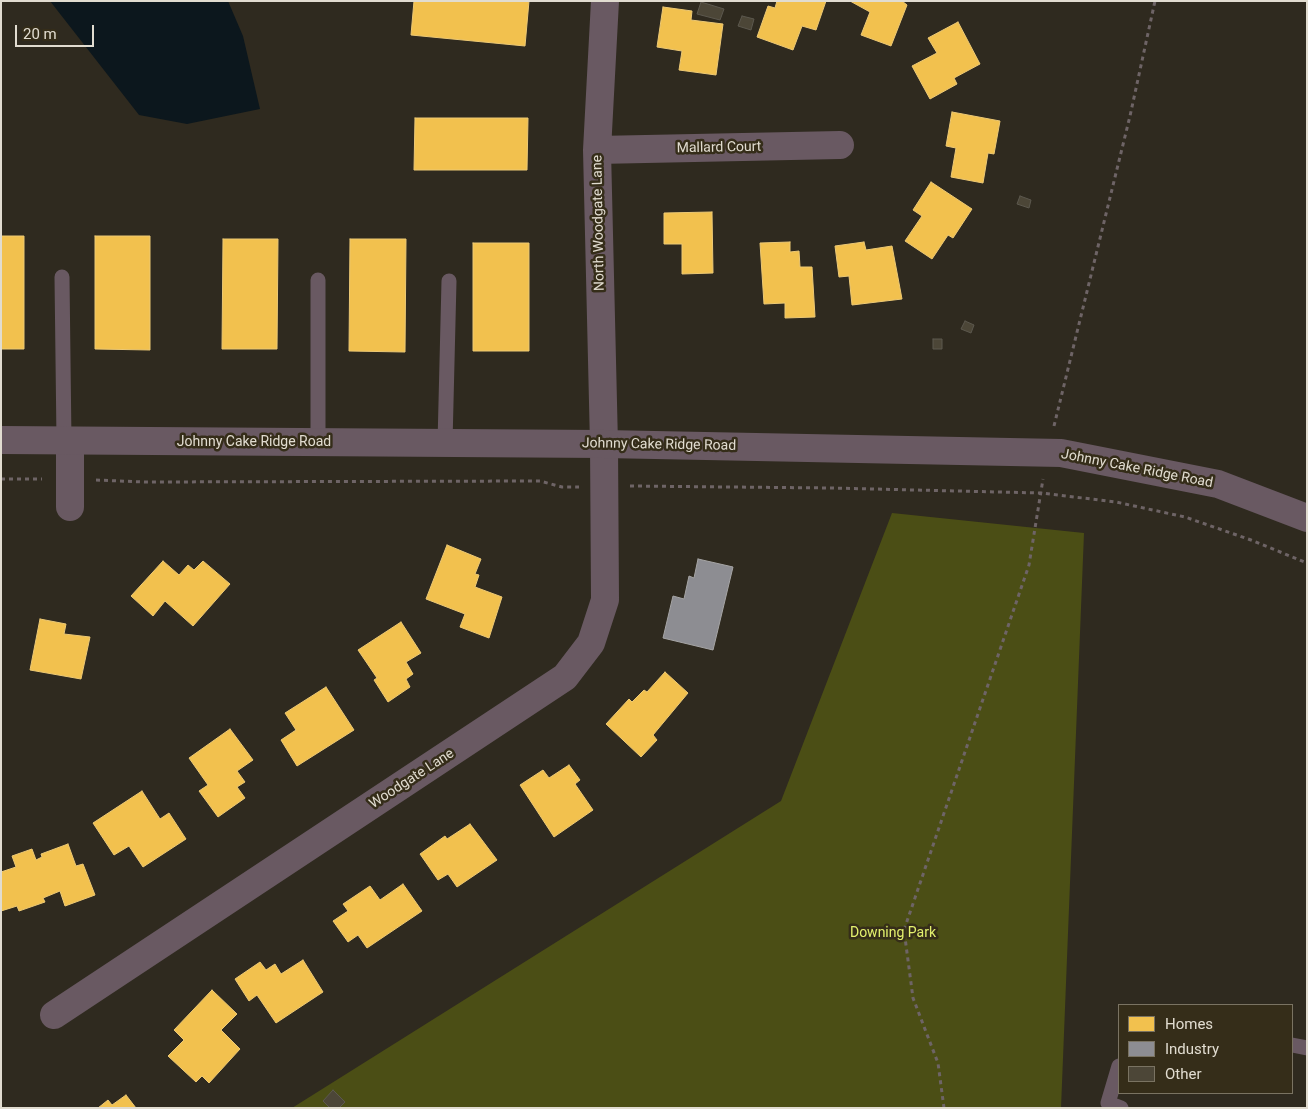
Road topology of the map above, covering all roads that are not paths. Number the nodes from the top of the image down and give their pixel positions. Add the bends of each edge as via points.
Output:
1 (605, 1) edge
2 (840, 145) dead end
3 (597, 150) junction
4 (62, 277) dead end
5 (318, 280) dead end
6 (449, 281) dead end
7 (1, 440) edge
8 (67, 441) junction
9 (318, 442) junction
10 (445, 443) junction
11 (604, 444) junction
12 (70, 506) dead end
13 (1307, 518) edge
14 (54, 1015) dead end
15 (1293, 1045) edge
16 (1307, 1048) edge
17 (1118, 1069) edge
18 (1120, 1108) edge

1 - 3 street, North Woodgate Lane
2 - 3 street, Mallard Court
3 - 11 street, North Woodgate Lane
4 - 8 lane
5 - 9 lane
6 - 10 lane
7 - 8 street, Johnny Cake Ridge Road
8 - 9 street, Johnny Cake Ridge Road
8 - 12 street
9 - 10 street, Johnny Cake Ridge Road
10 - 11 street, Johnny Cake Ridge Road
11 - 13 street, Johnny Cake Ridge Road via 1060,453 1218,484
11 - 14 street, Woodgate Lane via 605,600 591,643 565,677
15 - 16 lane
17 - 18 lane via 1108,1103

